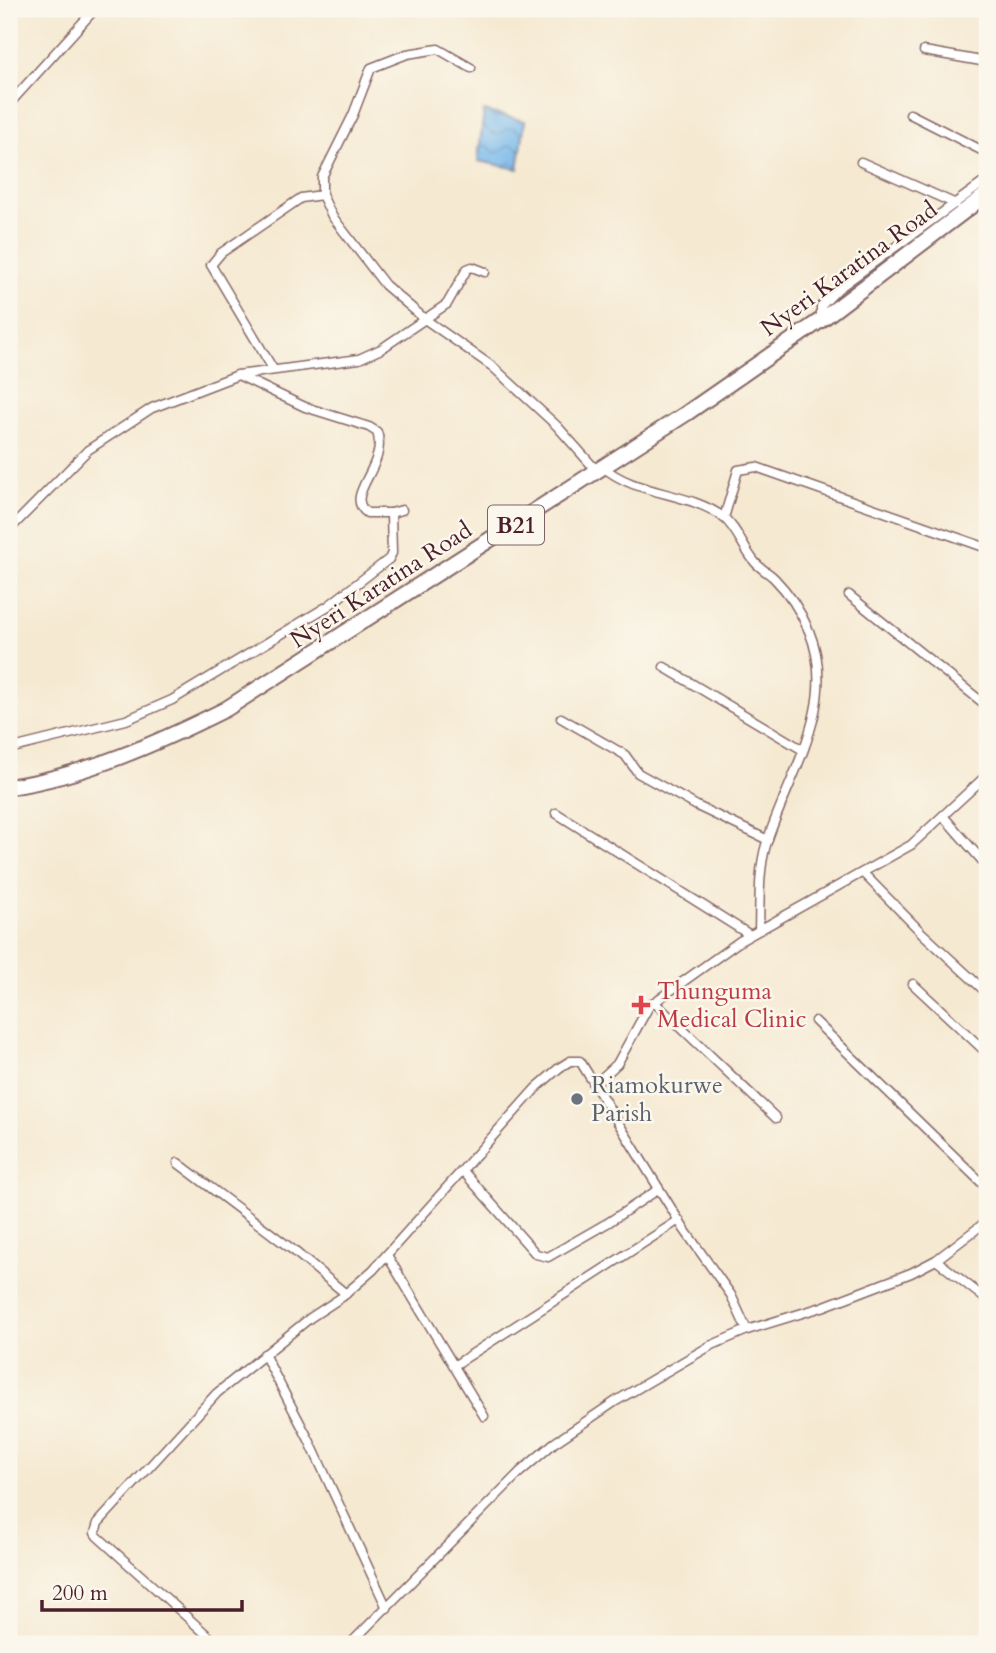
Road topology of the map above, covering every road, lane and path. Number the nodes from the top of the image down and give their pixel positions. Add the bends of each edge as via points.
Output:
1 (95, 9) edge
2 (924, 51) dead end
3 (987, 62) edge
4 (471, 68) dead end
5 (9, 104) edge
6 (910, 114) dead end
7 (987, 153) edge
8 (861, 162) dead end
9 (987, 180) edge
10 (987, 194) edge
11 (322, 195) junction
12 (956, 204) junction
13 (485, 271) dead end
14 (426, 320) junction
15 (821, 320) junction
16 (273, 369) junction
17 (238, 375) junction
18 (599, 468) junction
19 (402, 510) dead end
20 (391, 513) junction
21 (724, 518) junction
22 (9, 530) edge
23 (987, 548) edge
24 (849, 594) dead end
25 (664, 667) dead end
26 (987, 706) edge
27 (561, 718) dead end
28 (9, 749) edge
29 (803, 751) junction
30 (987, 775) edge
31 (9, 787) edge
32 (556, 813) dead end
33 (943, 816) junction
34 (768, 840) junction
35 (987, 866) edge
36 (863, 873) junction
37 (759, 930) junction
38 (750, 935) junction
39 (913, 984) dead end
40 (987, 993) edge
41 (654, 1002) junction
42 (815, 1021) dead end
43 (987, 1053) edge
44 (594, 1085) junction
45 (776, 1118) dead end
46 (178, 1163) dead end
47 (463, 1171) junction
48 (987, 1188) edge
49 (659, 1189) junction
50 (679, 1220) junction
51 (987, 1221) edge
52 (387, 1255) junction
53 (936, 1260) junction
54 (346, 1294) junction
55 (987, 1300) edge
56 (747, 1330) junction
57 (264, 1354) junction
58 (455, 1365) junction
59 (484, 1416) dead end
60 (387, 1608) junction
61 (217, 1644) edge
62 (350, 1644) edge

1 - 5 street
2 - 3 street
4 - 11 street via 438,50 407,54 371,68 322,177
6 - 7 street
8 - 12 street
9 - 12 street
10 - 15 highway, Nyeri Karatina Road / B21
11 - 14 street via 332,216 385,285
11 - 16 street via 301,198 221,253 211,265
12 - 15 street via 825,300
13 - 14 street via 467,269 447,304
14 - 16 street via 359,359
14 - 18 street via 521,391
15 - 18 highway, Nyeri Karatina Road / B21
16 - 17 street
17 - 20 street via 304,407 377,432 381,452 359,501 367,513
17 - 22 street via 152,408 114,430
18 - 21 street via 625,483
18 - 31 highway, Nyeri Karatina Road / B21 via 502,535 226,709 181,732 93,765
19 - 20 street
20 - 28 street via 390,559 328,606 211,679 126,720
21 - 23 street via 738,470 756,467
21 - 29 street via 754,562 792,600 813,642 818,695
24 - 26 street
25 - 29 street
27 - 34 street via 617,749 638,773
29 - 34 street
30 - 33 street
32 - 38 street
33 - 35 street
33 - 36 street via 911,845
34 - 37 street via 762,862
36 - 37 street
36 - 40 street
37 - 38 street
38 - 41 street
39 - 43 street
41 - 44 street via 643,1013 617,1064
41 - 45 street
42 - 48 street
44 - 47 street via 580,1061 559,1068
44 - 49 street
46 - 54 street
47 - 49 street via 536,1254 548,1257
47 - 52 street
49 - 50 street
50 - 56 street via 731,1295
50 - 58 street
51 - 53 street
52 - 54 street
52 - 58 street
53 - 55 street
53 - 56 street via 892,1282
54 - 57 street
56 - 60 street via 710,1346 616,1401 554,1443
57 - 60 street
57 - 61 street via 191,1418 95,1529 97,1536
58 - 59 street
60 - 62 street

